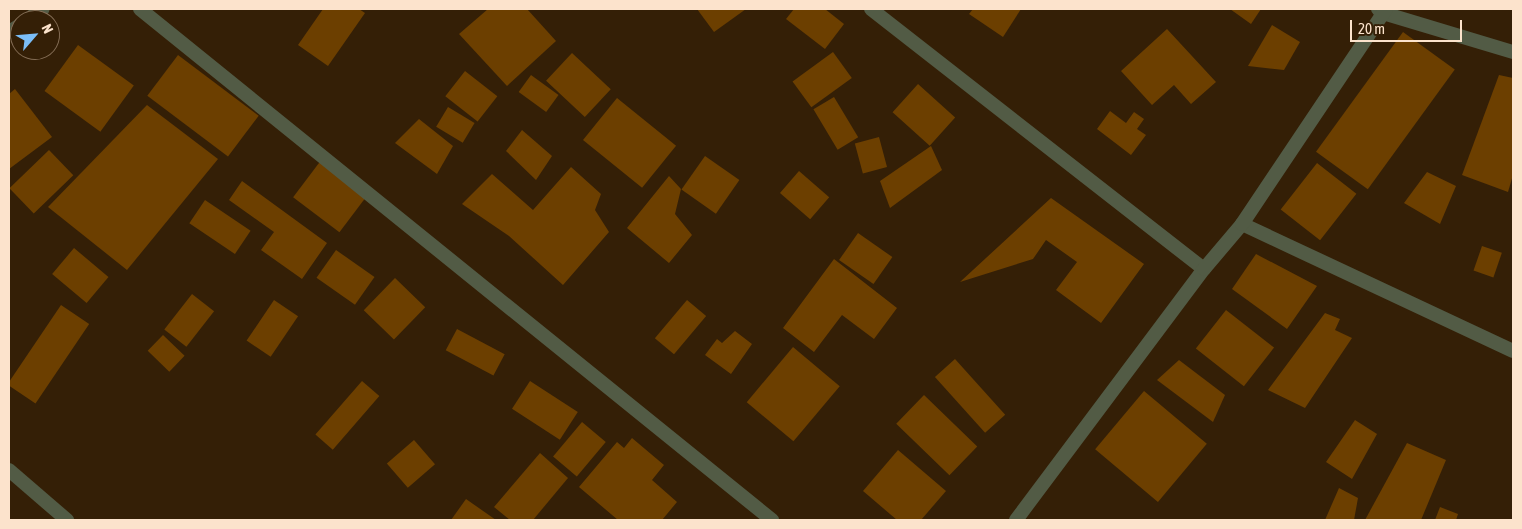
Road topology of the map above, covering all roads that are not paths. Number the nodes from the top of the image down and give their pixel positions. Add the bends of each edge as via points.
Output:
1 (140, 9) edge
2 (871, 9) edge
3 (1383, 10) edge
4 (1513, 52) edge
5 (1242, 224) junction
6 (1204, 269) junction
7 (1513, 352) edge
8 (9, 470) edge
9 (67, 520) edge
10 (772, 520) edge
11 (1016, 520) edge

1 - 10 street
2 - 6 street
3 - 4 street
3 - 5 street
5 - 6 street
5 - 7 street
6 - 11 street
8 - 9 street

